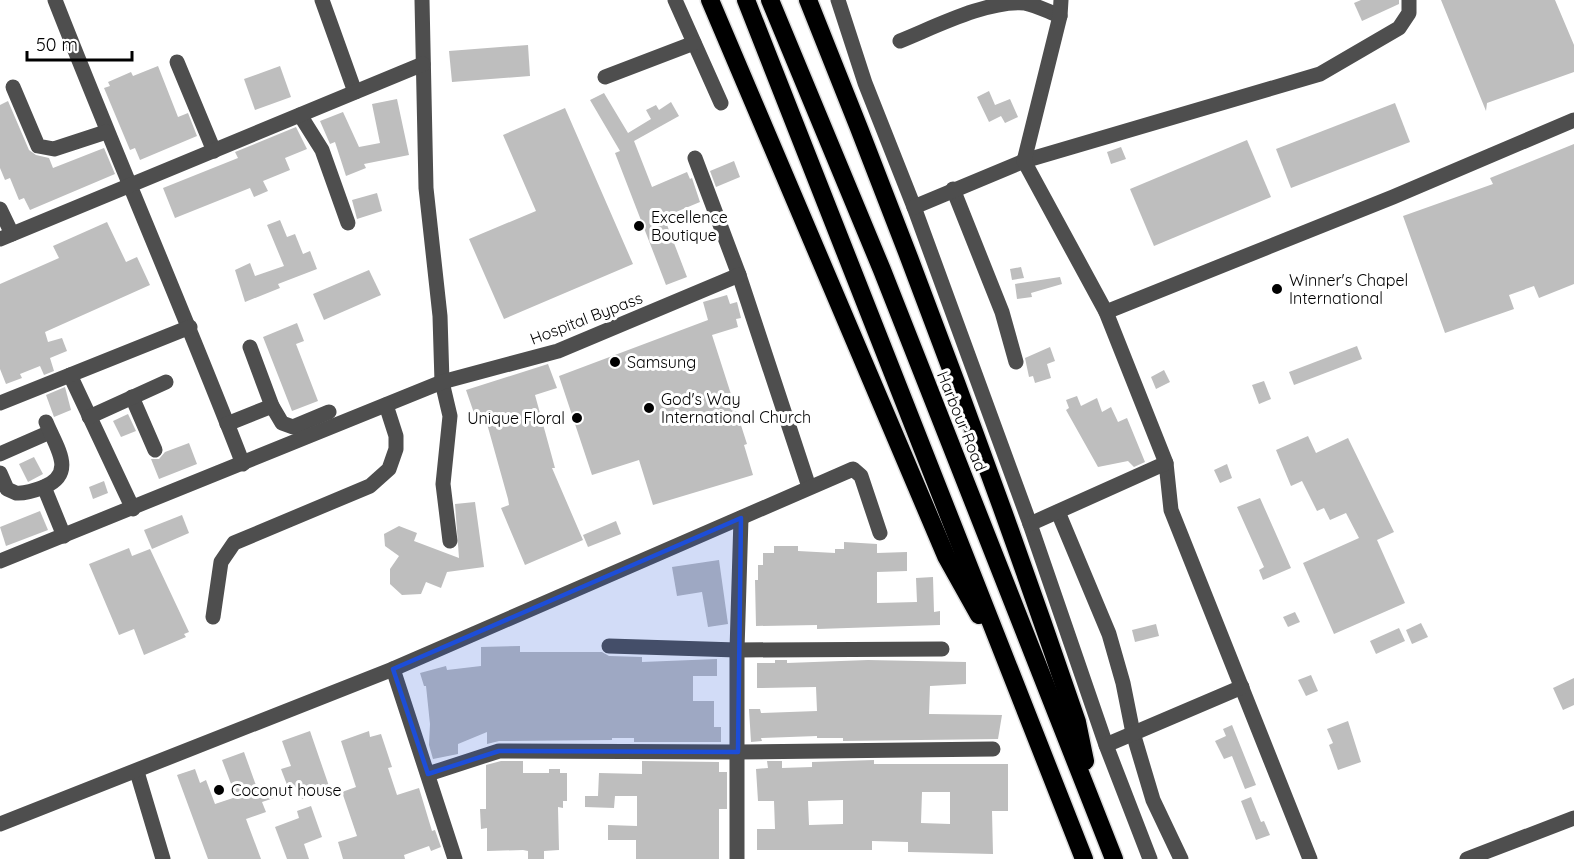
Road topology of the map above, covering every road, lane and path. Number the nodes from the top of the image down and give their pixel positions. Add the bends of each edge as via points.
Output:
1 (55, 0) edge
2 (321, 0) edge
3 (422, 0) edge
4 (675, 0) edge
5 (710, 0) edge
6 (746, 0) edge
7 (770, 0) edge
8 (808, 0) edge
9 (838, 0) edge
10 (1061, 0) edge
11 (1409, 0) edge
12 (1018, 1) edge
13 (1060, 16) junction
14 (900, 41) dead end
15 (694, 43) junction
16 (177, 62) dead end
17 (423, 64) junction
18 (605, 77) dead end
19 (13, 87) dead end
20 (356, 92) junction
21 (721, 103) dead end
22 (300, 115) junction
23 (1574, 120) edge
24 (106, 132) junction
25 (214, 151) junction
26 (695, 158) dead end
27 (1024, 161) junction
28 (128, 187) junction
29 (953, 189) junction
30 (914, 207) junction
31 (0, 209) edge
32 (348, 223) dead end
33 (6, 236) edge
34 (739, 275) junction
35 (1106, 312) junction
36 (190, 327) junction
37 (250, 347) dead end
38 (1016, 362) dead end
39 (70, 375) junction
40 (166, 382) dead end
41 (442, 382) junction
42 (132, 398) junction
43 (0, 403) edge
44 (386, 405) junction
45 (272, 406) junction
46 (329, 412) dead end
47 (89, 417) junction
48 (227, 424) junction
49 (309, 429) junction
50 (155, 450) dead end
51 (0, 454) edge
52 (1166, 463) junction
53 (243, 465) junction
54 (0, 473) edge
55 (44, 487) junction
56 (809, 487) junction
57 (133, 509) junction
58 (1058, 512) junction
59 (741, 518) junction
60 (1030, 524) junction
61 (880, 533) dead end
62 (64, 536) junction
63 (450, 541) dead end
64 (0, 561) edge
65 (213, 617) dead end
66 (998, 640) junction
67 (609, 646) dead end
68 (942, 649) dead end
69 (736, 650) junction
70 (393, 669) junction
71 (1242, 687) junction
72 (1132, 734) junction
73 (1106, 745) junction
74 (993, 749) dead end
75 (738, 752) junction
76 (138, 772) junction
77 (428, 774) junction
78 (1092, 802) junction
79 (1574, 818) edge
80 (1, 820) edge
81 (164, 859) edge
82 (455, 859) edge
83 (737, 859) edge
84 (1084, 859) edge
85 (1114, 859) edge
86 (1150, 859) edge
87 (1181, 859) edge
88 (1310, 859) edge
89 (1467, 859) edge

1 - 24 street
2 - 20 street
3 - 17 street
4 - 15 street
5 - 66 highway via 946,556
6 - 66 highway
7 - 78 highway, Harbour Road
8 - 78 highway via 980,444 1077,722
9 - 30 street, Harbour Road via 865,83
10 - 13 street
11 - 27 street via 1408,13 1398,28 1320,74
12 - 13 street
12 - 14 street via 991,4
13 - 27 street
15 - 18 street
15 - 21 street
16 - 25 street
17 - 20 street
17 - 41 street via 426,189 440,316
19 - 24 street via 38,146 54,150
20 - 22 street
22 - 25 street
22 - 32 street via 322,150
23 - 35 street
24 - 28 street
25 - 28 street
26 - 34 street
27 - 29 street
27 - 35 street
28 - 33 street
28 - 36 street
29 - 30 street
29 - 38 street via 1002,312
30 - 60 street, Harbour Road
31 - 33 street
34 - 41 street, Hospital Bypass via 558,351
34 - 56 street
35 - 52 street
36 - 39 street
36 - 48 street
37 - 45 street
39 - 43 street
39 - 47 street
40 - 42 street
41 - 44 street, Hospital Bypass
41 - 63 street via 450,416 443,484
42 - 47 street
42 - 50 street
44 - 49 street, Hospital Bypass
44 - 65 street via 396,443 389,469 370,486 234,543 221,562
45 - 48 street
45 - 49 street via 286,426
46 - 49 street
47 - 57 street
48 - 53 street
49 - 53 street
51 - 55 street via 48,427 63,468 59,479
52 - 58 street
52 - 71 street via 1171,510
53 - 57 street
54 - 55 street via 7,489 16,494
55 - 62 street
56 - 59 street
56 - 61 street via 853,469 861,476
57 - 62 street
58 - 60 street
58 - 72 street via 1109,634
59 - 69 street
59 - 70 street
60 - 73 street, Harbour Road
62 - 64 street
66 - 84 highway
67 - 69 street
68 - 69 street
69 - 75 street
70 - 76 street
70 - 77 street
71 - 72 street
71 - 88 street
72 - 73 street
72 - 87 street via 1153,800
73 - 86 street, Harbour Road
74 - 75 street
75 - 77 street via 499,751
75 - 83 street
76 - 80 street
76 - 81 street
77 - 82 street
78 - 85 highway, Harbour Road
79 - 89 street

